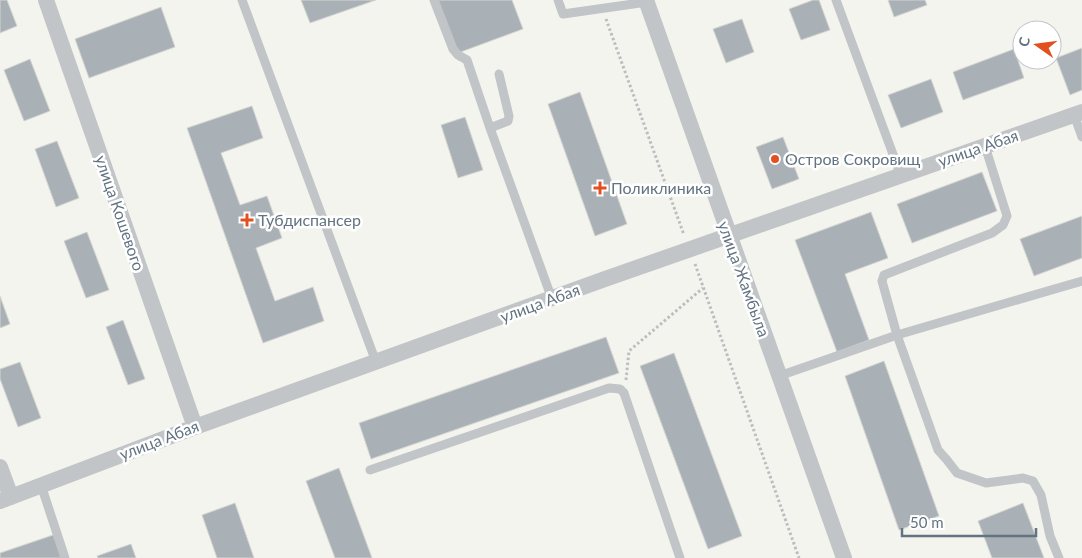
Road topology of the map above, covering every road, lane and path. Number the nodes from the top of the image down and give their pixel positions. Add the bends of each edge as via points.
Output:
1 (46, 0) edge
2 (242, 0) edge
3 (434, 0) edge
4 (558, 0) edge
5 (836, 0) edge
6 (646, 1) edge
7 (602, 8) junction
8 (499, 74) dead end
9 (1078, 113) edge
10 (490, 128) junction
11 (1082, 137) edge
12 (985, 146) junction
13 (901, 176) junction
14 (729, 236) junction
15 (690, 250) junction
16 (1082, 281) edge
17 (703, 288) junction
18 (552, 299) junction
19 (897, 335) junction
20 (376, 362) junction
21 (779, 376) junction
22 (624, 393) junction
23 (195, 427) junction
24 (0, 467) edge
25 (370, 470) dead end
26 (41, 485) junction
27 (5, 499) edge
28 (65, 558) edge
29 (680, 558) edge
30 (799, 558) edge
31 (844, 558) edge
32 (1059, 558) edge

1 - 23 street, улица Кошевого
2 - 20 lane
3 - 10 lane via 453,49 467,60
4 - 7 lane via 563,14
5 - 13 lane
6 - 7 lane
6 - 14 street, улица Жамбыла
7 - 15 path
8 - 10 lane via 509,116 508,121
9 - 11 lane
9 - 12 street, улица Абая
10 - 18 lane
12 - 13 street, улица Абая
12 - 19 lane via 1007,216 1003,225 992,234 884,275 882,281
13 - 14 street, улица Абая
14 - 15 street, улица Абая
14 - 21 street, улица Жамбыла
15 - 17 path
15 - 18 street, улица Абая
16 - 19 lane
17 - 22 path via 629,351
17 - 30 path
18 - 20 street, улица Абая
19 - 21 lane
19 - 32 lane via 938,450 957,473 986,483 1023,478 1033,481 1041,495 1050,536
20 - 23 street, улица Абая
21 - 31 street, улица Жамбыла
22 - 25 lane via 620,389 609,388
22 - 29 lane
23 - 26 street, улица Абая
24 - 27 street
26 - 27 street, улица Абая
26 - 28 lane

